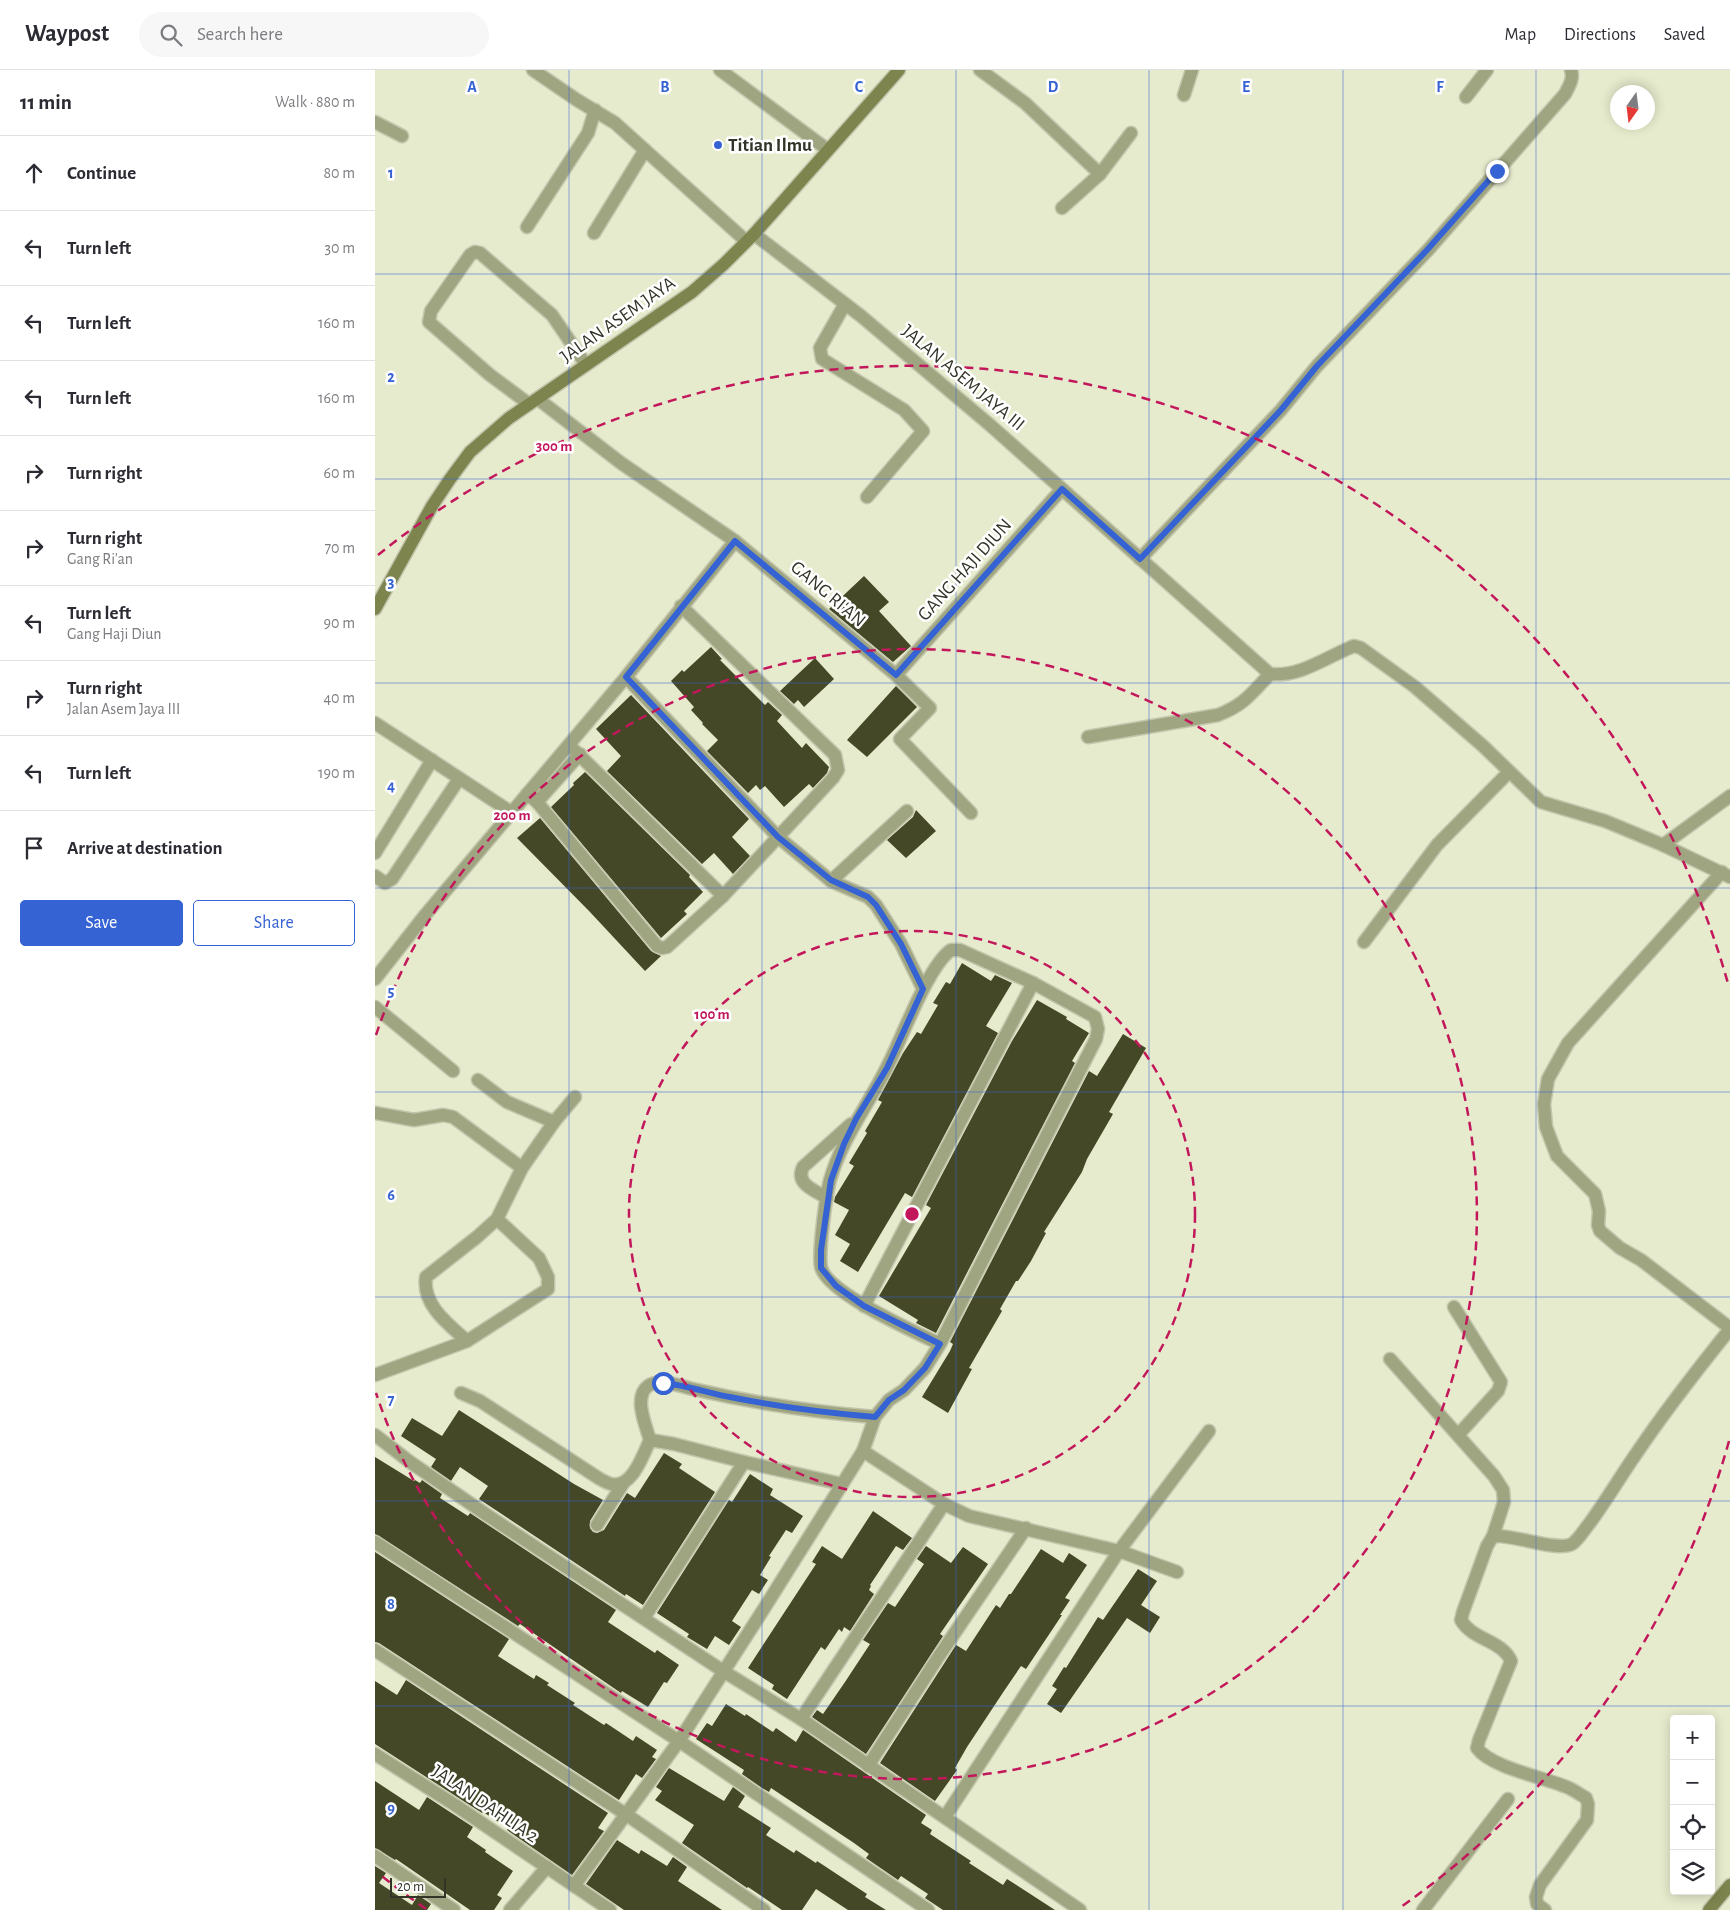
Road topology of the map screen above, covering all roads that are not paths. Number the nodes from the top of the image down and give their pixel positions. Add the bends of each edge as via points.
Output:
1 (533, 70) edge
2 (720, 70) edge
3 (899, 70) edge
4 (980, 70) edge
5 (1193, 70) edge
6 (1487, 70) edge
7 (1571, 70) edge
8 (1184, 95) dead end
9 (1465, 97) dead end
10 (595, 110) junction
11 (375, 122) edge
12 (1131, 133) dead end
13 (402, 136) dead end
14 (645, 150) junction
15 (828, 150) junction
16 (1100, 174) junction
17 (1062, 208) dead end
18 (527, 227) dead end
19 (594, 233) dead end
20 (750, 237) junction
21 (845, 304) junction
22 (586, 365) junction
23 (533, 402) junction
24 (1062, 489) junction
25 (867, 497) dead end
26 (735, 541) junction
27 (1140, 559) junction
28 (681, 606) junction
29 (375, 609) edge
30 (1270, 674) junction
31 (896, 675) junction
32 (626, 677) junction
33 (375, 723) edge
34 (1088, 737) dead end
35 (569, 745) junction
36 (580, 754) junction
37 (432, 760) junction
38 (1509, 772) junction
39 (459, 779) junction
40 (1730, 796) edge
41 (532, 798) junction
42 (907, 811) dead end
43 (511, 812) junction
44 (971, 813) dead end
45 (778, 837) junction
46 (1663, 845) junction
47 (375, 853) edge
48 (1726, 874) edge
49 (375, 876) edge
50 (831, 880) junction
51 (723, 896) junction
52 (1364, 942) dead end
53 (375, 979) edge
54 (1033, 983) junction
55 (923, 989) junction
56 (375, 1007) edge
57 (453, 1071) dead end
58 (478, 1080) dead end
59 (575, 1097) dead end
60 (375, 1113) edge
61 (856, 1119) junction
62 (553, 1122) junction
63 (521, 1168) junction
64 (827, 1198) junction
65 (497, 1219) junction
66 (864, 1306) junction
67 (1453, 1307) dead end
68 (1730, 1329) edge
69 (467, 1341) junction
70 (940, 1344) junction
71 (1390, 1358) dead end
72 (375, 1375) edge
73 (461, 1393) dead end
74 (875, 1417) junction
75 (1209, 1431) dead end
76 (375, 1435) edge
77 (1458, 1435) junction
78 (650, 1440) junction
79 (863, 1451) junction
80 (744, 1462) junction
81 (624, 1482) junction
82 (842, 1484) junction
83 (944, 1504) junction
84 (597, 1525) dead end
85 (1026, 1528) junction
86 (1493, 1536) junction
87 (375, 1542) edge
88 (1119, 1551) junction
89 (1177, 1572) dead end
90 (644, 1618) junction
91 (375, 1650) edge
92 (723, 1671) junction
93 (801, 1719) junction
94 (679, 1741) junction
95 (375, 1754) edge
96 (869, 1766) junction
97 (1508, 1799) dead end
98 (627, 1815) junction
99 (945, 1817) junction
100 (375, 1856) edge
101 (547, 1867) junction
102 (1730, 1885) edge
103 (574, 1886) junction
104 (454, 1910) edge
105 (510, 1910) edge
106 (611, 1910) edge
107 (764, 1910) edge
108 (928, 1910) edge
109 (1079, 1910) edge
110 (1423, 1910) edge
111 (1545, 1910) edge
112 (1709, 1910) edge

1 - 10 street, JALAN ASEM JAYA III
2 - 15 street
3 - 15 main road, JALAN ASEM JAYA
4 - 16 street via 1025,103
5 - 8 street
6 - 9 street
7 - 27 street via 1573,75 1565,94 1472,200
10 - 14 street, JALAN ASEM JAYA III
10 - 18 street via 588,133
11 - 13 street
12 - 16 street
14 - 19 street
14 - 20 street, JALAN ASEM JAYA III
15 - 20 main road, JALAN ASEM JAYA
16 - 17 street
20 - 21 street, JALAN ASEM JAYA III
20 - 22 main road, JALAN ASEM JAYA via 693,292
21 - 24 street, JALAN ASEM JAYA III
21 - 25 street via 820,348 822,360 904,410 923,431
22 - 23 main road, JALAN ASEM JAYA
22 - 23 street, GANG RI'AN via 552,315 480,253 470,255 431,311 429,322 490,375
23 - 26 street, GANG RI'AN
23 - 29 main road, JALAN ASEM JAYA via 488,434 449,479
24 - 27 street, JALAN ASEM JAYA III
24 - 31 street, GANG HAJI DIUN
26 - 28 street
26 - 31 street, GANG RI'AN
27 - 30 street, JALAN ASEM JAYA III
28 - 32 street
28 - 45 street via 835,755 838,770 833,778
30 - 34 street via 1245,702 1218,715
30 - 38 street via 1297,673 1354,646 1361,648 1415,687
31 - 44 street, GANG RI'AN via 930,708 900,739
32 - 35 street
32 - 45 street
33 - 37 street
35 - 36 street
35 - 41 street
36 - 41 street
36 - 51 street
37 - 39 street
37 - 47 street
38 - 46 street via 1541,802 1605,821
38 - 52 street via 1437,845
39 - 43 street
39 - 49 street via 392,880 385,883
40 - 46 street
41 - 43 street
41 - 51 street via 657,946 667,947
42 - 50 street
43 - 53 street
45 - 50 street
45 - 51 street
46 - 48 street
48 - 68 street via 1568,1044 1548,1079 1544,1104 1546,1127 1557,1156 1595,1194 1600,1231
50 - 55 street via 862,894 876,905 901,944
54 - 55 street via 967,951 951,950
54 - 66 street
54 - 70 street via 1095,1017 1097,1039
55 - 61 street via 887,1068
56 - 57 street
58 - 62 street via 507,1102
59 - 62 street
60 - 63 street via 414,1120 443,1115 453,1117
61 - 64 street via 834,1171
61 - 64 street via 800,1173 804,1183
62 - 63 street
63 - 65 street
64 - 66 street via 821,1268 836,1286
65 - 69 street via 425,1277 424,1288 437,1313
65 - 69 street via 539,1258 548,1277 548,1290
66 - 70 street
67 - 77 street via 1501,1382 1499,1391
68 - 86 street via 1695,1372 1635,1454 1603,1505 1571,1545
69 - 72 street
70 - 74 street via 925,1368
71 - 77 street
73 - 81 street via 480,1401 600,1480 613,1485
74 - 78 street via 814,1412 675,1384 654,1383 644,1390 641,1398
74 - 79 street
75 - 88 street
76 - 90 street via 487,1515
77 - 86 street via 1503,1490 1504,1502
78 - 80 street
78 - 81 street via 636,1471
79 - 82 street
79 - 83 street
80 - 82 street
80 - 90 street
81 - 84 street
82 - 92 street
83 - 85 street via 969,1516
83 - 93 street
85 - 88 street
85 - 96 street
86 - 111 street via 1461,1620 1465,1627 1501,1649 1511,1662 1477,1748 1482,1755 1514,1769 1569,1788 1586,1798 1588,1804 1587,1820 1539,1885 1537,1904
87 - 94 street
88 - 89 street
88 - 99 street
90 - 92 street
91 - 98 street
92 - 93 street
92 - 94 street
93 - 96 street
94 - 98 street
94 - 108 street
95 - 101 street, JALAN DAHLIA 2
96 - 99 street
97 - 110 street
98 - 103 street
98 - 107 street
99 - 109 street
100 - 104 street
101 - 103 street, JALAN DAHLIA 2
101 - 105 street
102 - 112 main road
103 - 106 street, JALAN DAHLIA 2

